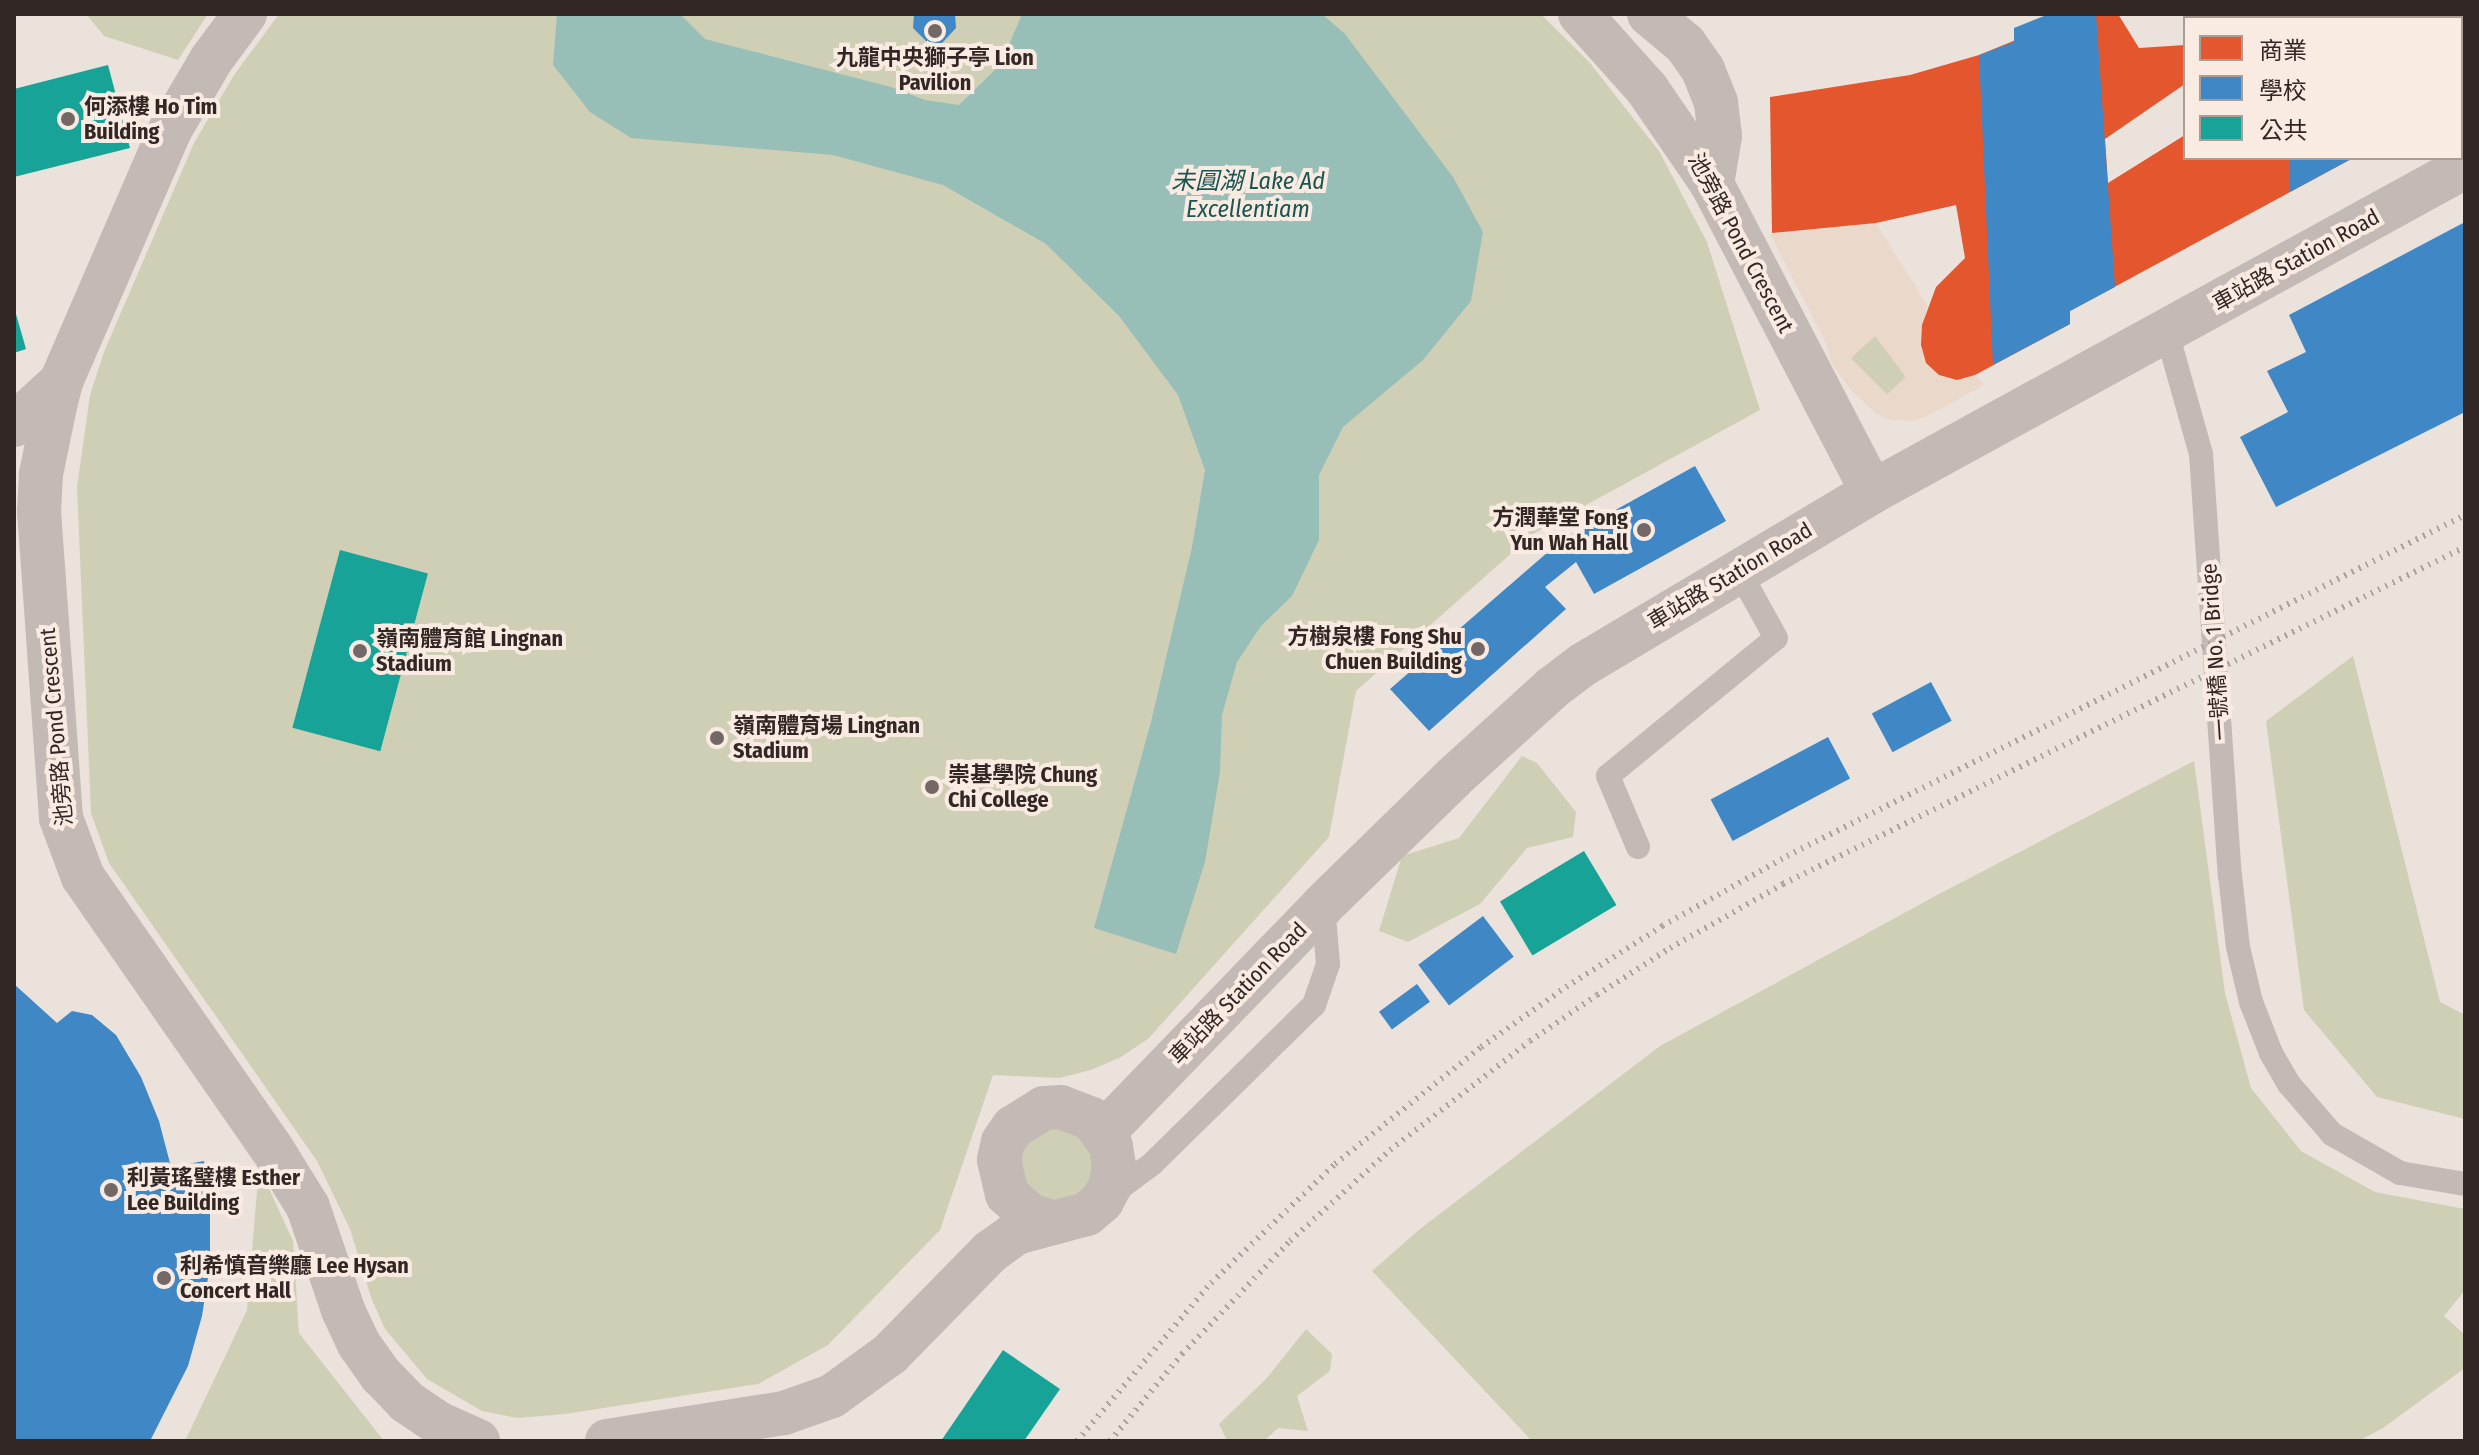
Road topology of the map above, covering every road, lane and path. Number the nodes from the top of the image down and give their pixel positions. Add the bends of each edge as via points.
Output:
1 (245, 14) edge
2 (1580, 14) edge
3 (1649, 14) edge
4 (2465, 167) edge
5 (1712, 184) junction
6 (2167, 333) junction
7 (61, 382) junction
8 (14, 425) edge
9 (14, 470) edge
10 (1872, 492) junction
11 (39, 511) junction
12 (1739, 571) junction
13 (1638, 847) dead end
14 (1323, 905) junction
15 (1104, 1132) junction
16 (2465, 1184) edge
17 (1102, 1201) junction
18 (1050, 1221) junction
19 (478, 1441) edge
20 (607, 1441) edge

1 - 7 street, 池旁路 Pond Crescent via 170,130
2 - 5 street, 池旁路 Pond Crescent via 1647,89
3 - 5 street via 1685,44 1716,103 1720,136
4 - 6 street, 車站路 Station Road
5 - 10 street, 池旁路 Pond Crescent
6 - 10 street, 車站路 Station Road
6 - 16 lane, 一號橋 No. 1 Bridge via 2201,454 2222,777 2238,947 2251,1002 2271,1053 2311,1114 2355,1150 2400,1173
7 - 8 street
7 - 11 street, 池旁路 Pond Crescent via 46,443
9 - 11 street
10 - 12 street, 車站路 Station Road
11 - 19 street, 池旁路 Pond Crescent via 61,818 83,877 291,1176 322,1240 359,1344 407,1402
12 - 13 lane via 1776,638 1608,776
12 - 14 street, 車站路 Station Road via 1619,641 1552,688
14 - 15 street, 車站路 Station Road
14 - 17 lane via 1328,964 1314,1005 1152,1164
15 - 17 street via 1114,1166
15 - 18 street via 1077,1111 1044,1108 1027,1115 1003,1142 999,1160 1007,1194 1031,1216
17 - 18 street via 1069,1221
18 - 20 street via 1016,1233 990,1252 890,1354 832,1396 784,1413

